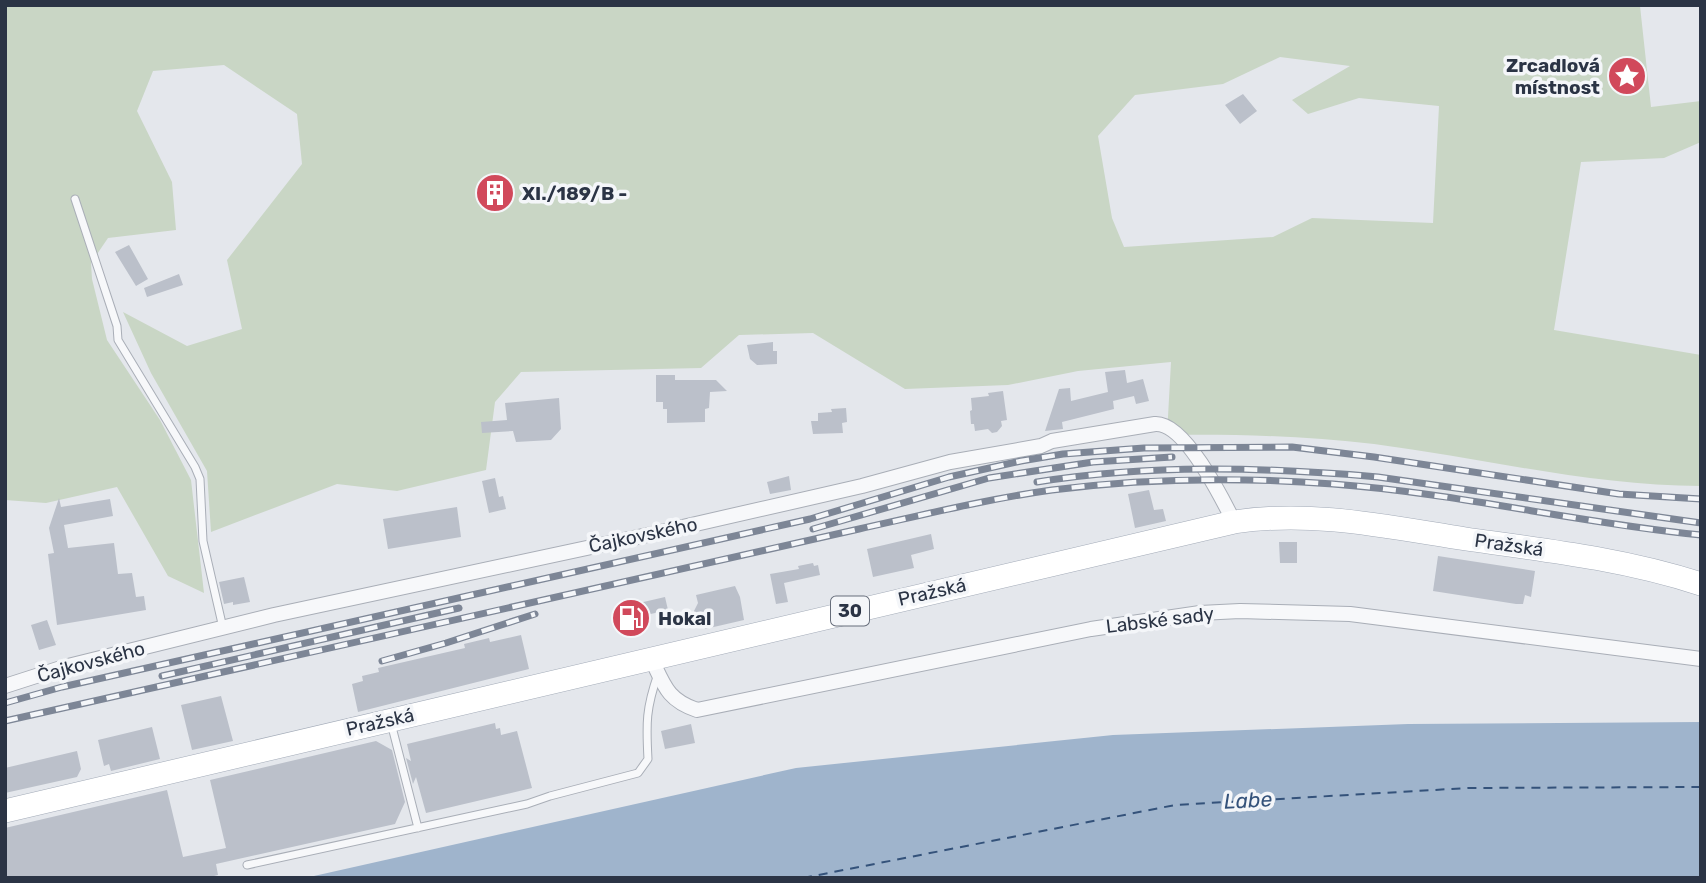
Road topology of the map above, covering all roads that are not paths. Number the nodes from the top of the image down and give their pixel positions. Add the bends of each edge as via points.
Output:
1 (75, 199) dead end
2 (1234, 522) junction
3 (1690, 578) edge
4 (223, 628) junction
5 (1701, 659) edge
6 (654, 665) junction
7 (5, 686) edge
8 (390, 719) junction
9 (5, 811) edge
10 (418, 828) junction
11 (247, 865) dead end

1 - 4 lane via 118,340 200,480 203,541
2 - 3 main road, Pražská / 30 via 1323,517 1608,560
2 - 4 street, Čajkovského via 1217,488 1183,440 1170,427 1155,424 950,462 862,486
2 - 6 main road, Pražská / 30
4 - 7 street, Čajkovského
5 - 6 street, Labské sady via 1350,614 1251,611 1200,613 1091,629 697,710 680,704 667,692
6 - 8 main road, Pražská / 30
6 - 10 lane via 646,720 649,759 638,773
8 - 9 main road, Pražská / 30
8 - 10 lane
10 - 11 lane

